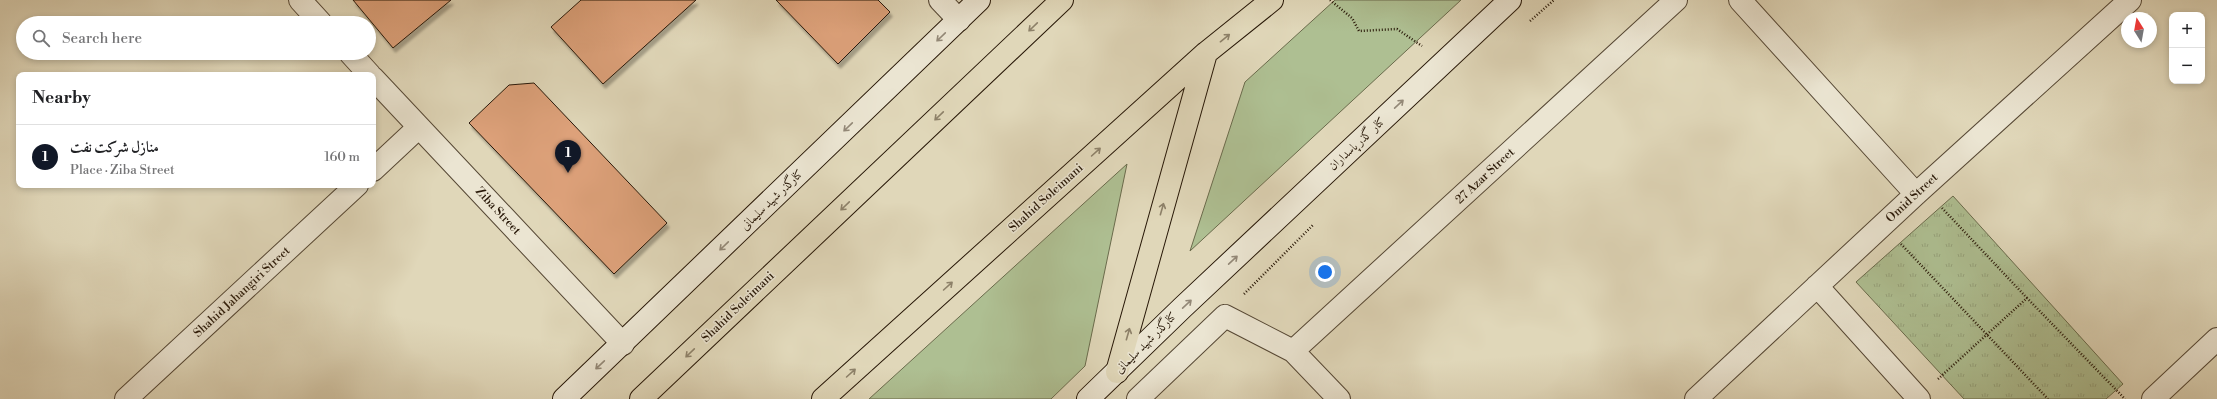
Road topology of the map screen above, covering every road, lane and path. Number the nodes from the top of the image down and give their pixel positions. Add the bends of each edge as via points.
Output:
1 (300, 0) edge
2 (940, 0) edge
3 (980, 0) edge
4 (1062, 0) edge
5 (1272, 0) edge
6 (1330, 0) edge
7 (1510, 0) edge
8 (1676, 0) edge
9 (1740, 0) edge
10 (2130, 0) edge
11 (315, 16) edge
12 (959, 20) junction
13 (1206, 53) junction
14 (356, 60) edge
15 (1444, 61) junction
16 (367, 72) edge
17 (376, 81) edge
18 (419, 127) junction
19 (376, 167) edge
20 (354, 188) edge
21 (1916, 194) junction
22 (1941, 207) dead end
23 (1883, 225) junction
24 (1817, 286) junction
25 (1204, 287) joint
26 (2027, 298) junction
27 (1986, 334) junction
28 (2217, 339) edge
29 (623, 344) junction
30 (1293, 351) junction
31 (1117, 372) junction
32 (1918, 398) edge
33 (126, 399) edge
34 (564, 399) edge
35 (642, 399) edge
36 (822, 399) edge
37 (1088, 399) edge
38 (1138, 399) edge
39 (1339, 399) edge
40 (1696, 399) edge
41 (2048, 399) edge
42 (2125, 399) edge
43 (2153, 399) edge

1 - 11 street
2 - 12 street
3 - 12 street, کنارگذر شهید سلیمانی
4 -> 35 highway, Shahid Soleimani
13 -> 5 highway, Shahid Soleimani
6 - 15 path via 1352,18 1359,31 1398,29
7 - 15 street, کنار گذر پاسداران
8 - 30 street, 27 Azar Street
9 - 21 street
10 - 21 street, Omid Street
12 -> 29 street, کنارگذر شهید سلیمانی
31 -> 13 highway
36 -> 13 highway, Shahid Soleimani
14 - 16 street
25 -> 15 street, کنار گذر پاسداران
17 - 18 street, Ziba Street
18 - 19 street
18 - 29 street, Ziba Street
20 - 33 street, Shahid Jahangiri Street
21 - 23 street, Omid Street
22 - 26 path
23 - 24 street, Omid Street
23 - 27 path
24 - 32 street
24 - 40 street, Omid Street
31 -> 25 street, کنارگذر شهید سلیمانی
26 - 27 path
26 - 42 path
27 - 32 path
27 - 41 path
28 - 43 street
29 -> 34 street, کنارگذر شهید سلیمانی
30 - 38 street via 1225,316
30 - 39 street
31 - 37 street, کنارگذر شهید سلیمانی

